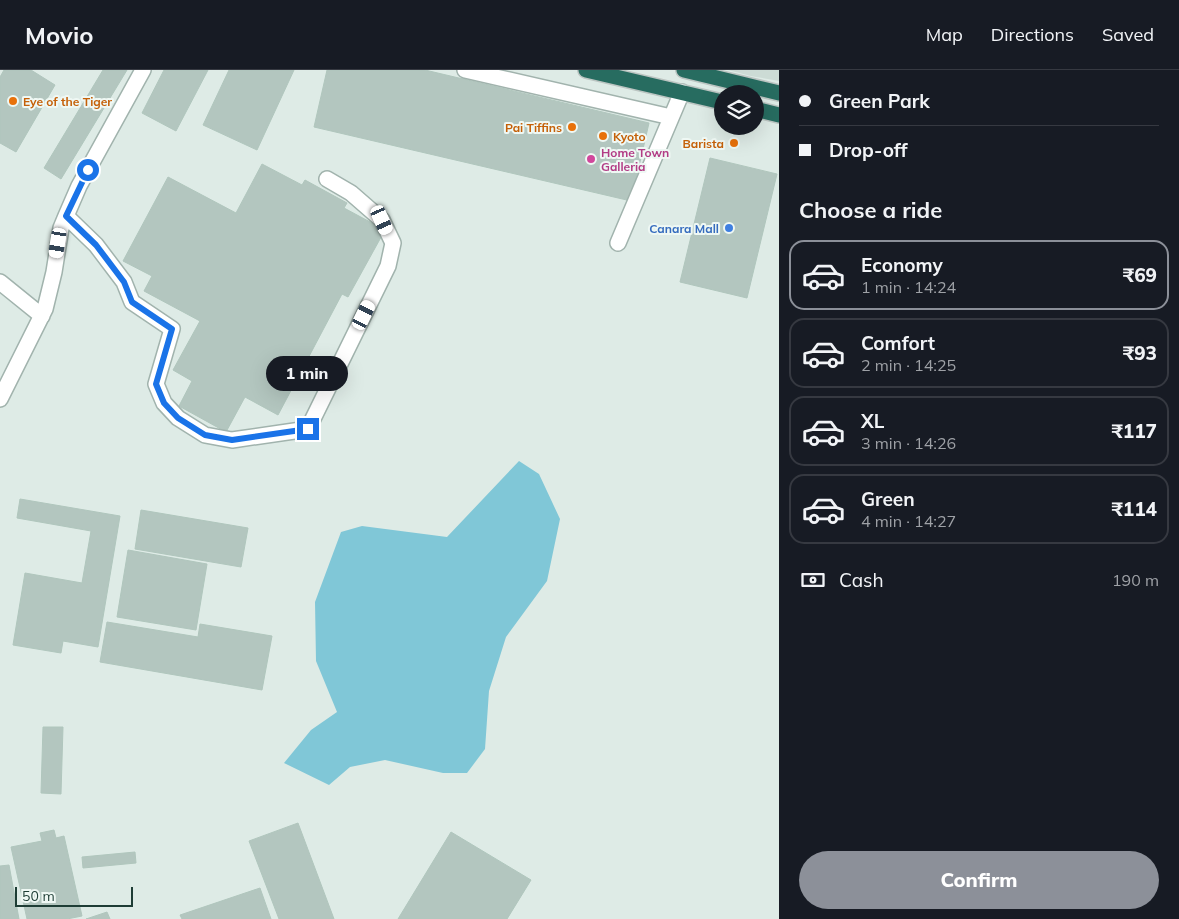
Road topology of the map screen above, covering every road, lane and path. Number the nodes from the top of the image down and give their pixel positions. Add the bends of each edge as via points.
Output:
1 (143, 70) edge
2 (465, 70) edge
3 (586, 70) edge
4 (684, 70) edge
5 (682, 92) junction
6 (779, 93) edge
7 (714, 100) edge
8 (764, 111) edge
9 (779, 115) edge
10 (672, 117) junction
11 (327, 179) dead end
12 (66, 216) junction
13 (618, 243) dead end
14 (0, 282) edge
15 (42, 316) junction
16 (0, 399) edge

1 - 12 street
2 - 10 street
3 - 5 highway
4 - 6 highway
5 - 7 highway
5 - 10 street
8 - 9 highway
10 - 13 street
11 - 12 street via 351,193 382,220 392,244 388,266 308,429 232,440 205,435 178,418 164,403 156,384 172,329 132,302 124,282 101,252
12 - 15 street
14 - 15 street
15 - 16 street

